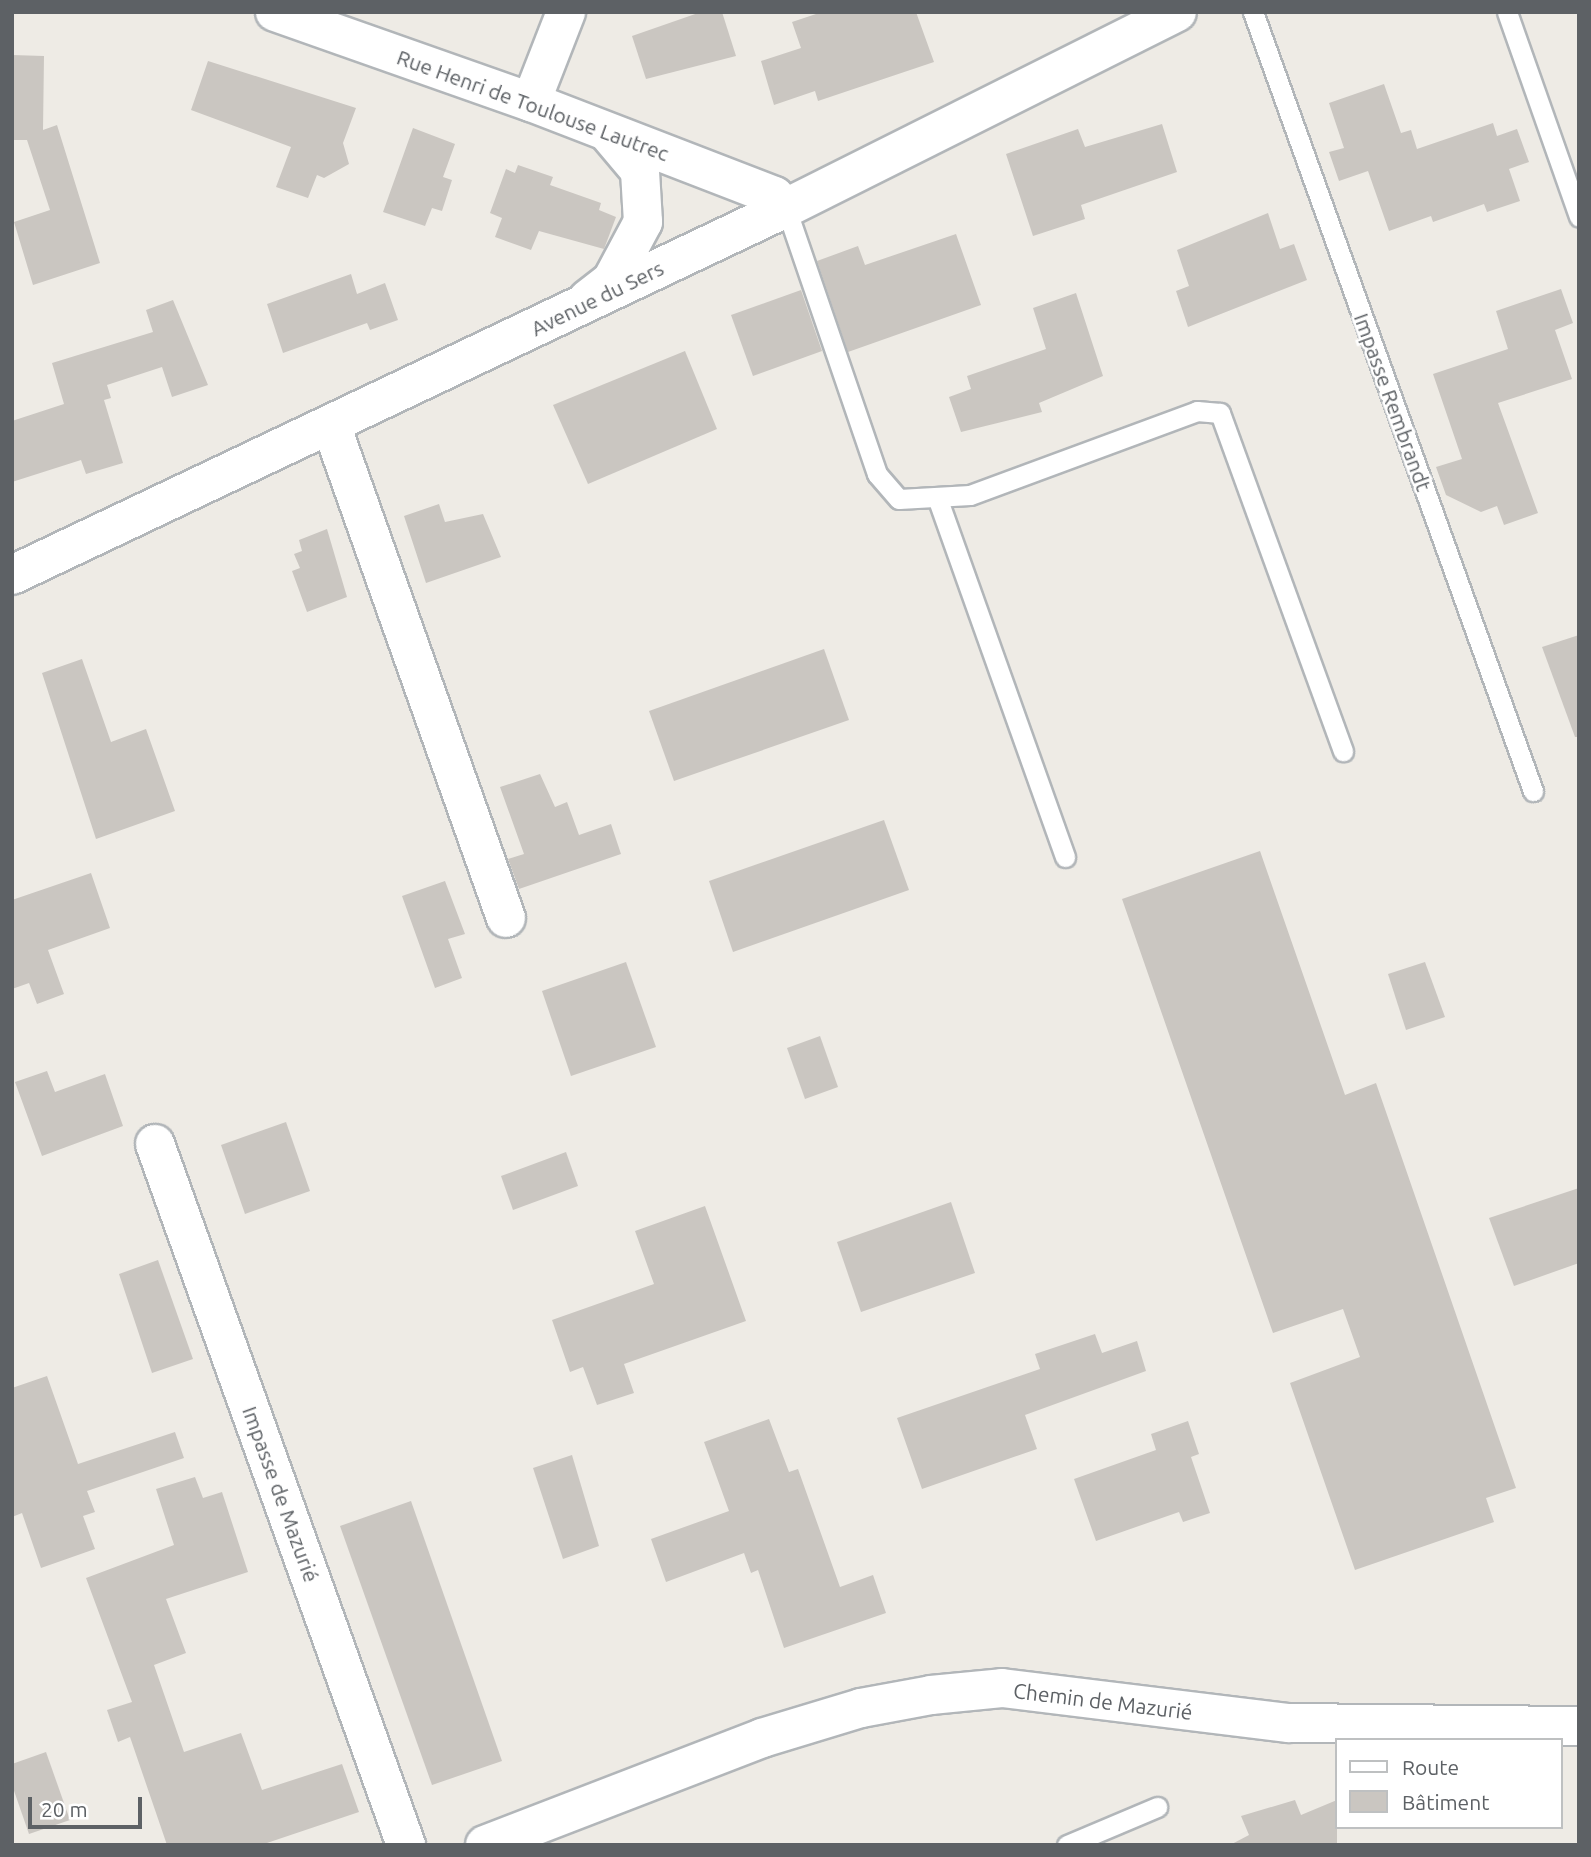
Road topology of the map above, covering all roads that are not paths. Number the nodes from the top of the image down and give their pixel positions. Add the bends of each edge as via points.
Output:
1 (275, 12) edge
2 (566, 12) edge
3 (1177, 12) edge
4 (1253, 12) edge
5 (1507, 12) edge
6 (531, 102) junction
7 (607, 132) junction
8 (786, 208) junction
9 (1579, 217) edge
10 (573, 310) junction
11 (331, 425) junction
12 (938, 500) junction
13 (12, 575) edge
14 (1343, 751) dead end
15 (1533, 791) dead end
16 (1065, 857) dead end
17 (506, 918) dead end
18 (155, 1144) dead end
19 (1579, 1726) edge
20 (1157, 1807) dead end
21 (496, 1843) edge
22 (406, 1845) edge
23 (1067, 1845) edge

1 - 6 street, Rue Henri de Toulouse Lautrec
2 - 6 street
3 - 8 street, Avenue du Sers
4 - 15 lane, Impasse Rembrandt
5 - 9 lane
6 - 7 street, Rue Henri de Toulouse Lautrec
7 - 8 street, Rue Henri de Toulouse Lautrec via 774,195
7 - 10 street via 640,171 643,222 612,280
8 - 10 street, Avenue du Sers
8 - 12 lane via 877,474 899,499
10 - 11 street, Avenue du Sers
11 - 13 street, Avenue du Sers
11 - 17 street
12 - 14 lane via 970,495 1213,408 1226,425
12 - 16 lane
18 - 22 street, Impasse de Mazurié
19 - 21 street, Chemin de Mazurié via 1289,1723 1002,1688 861,1708
20 - 23 lane

